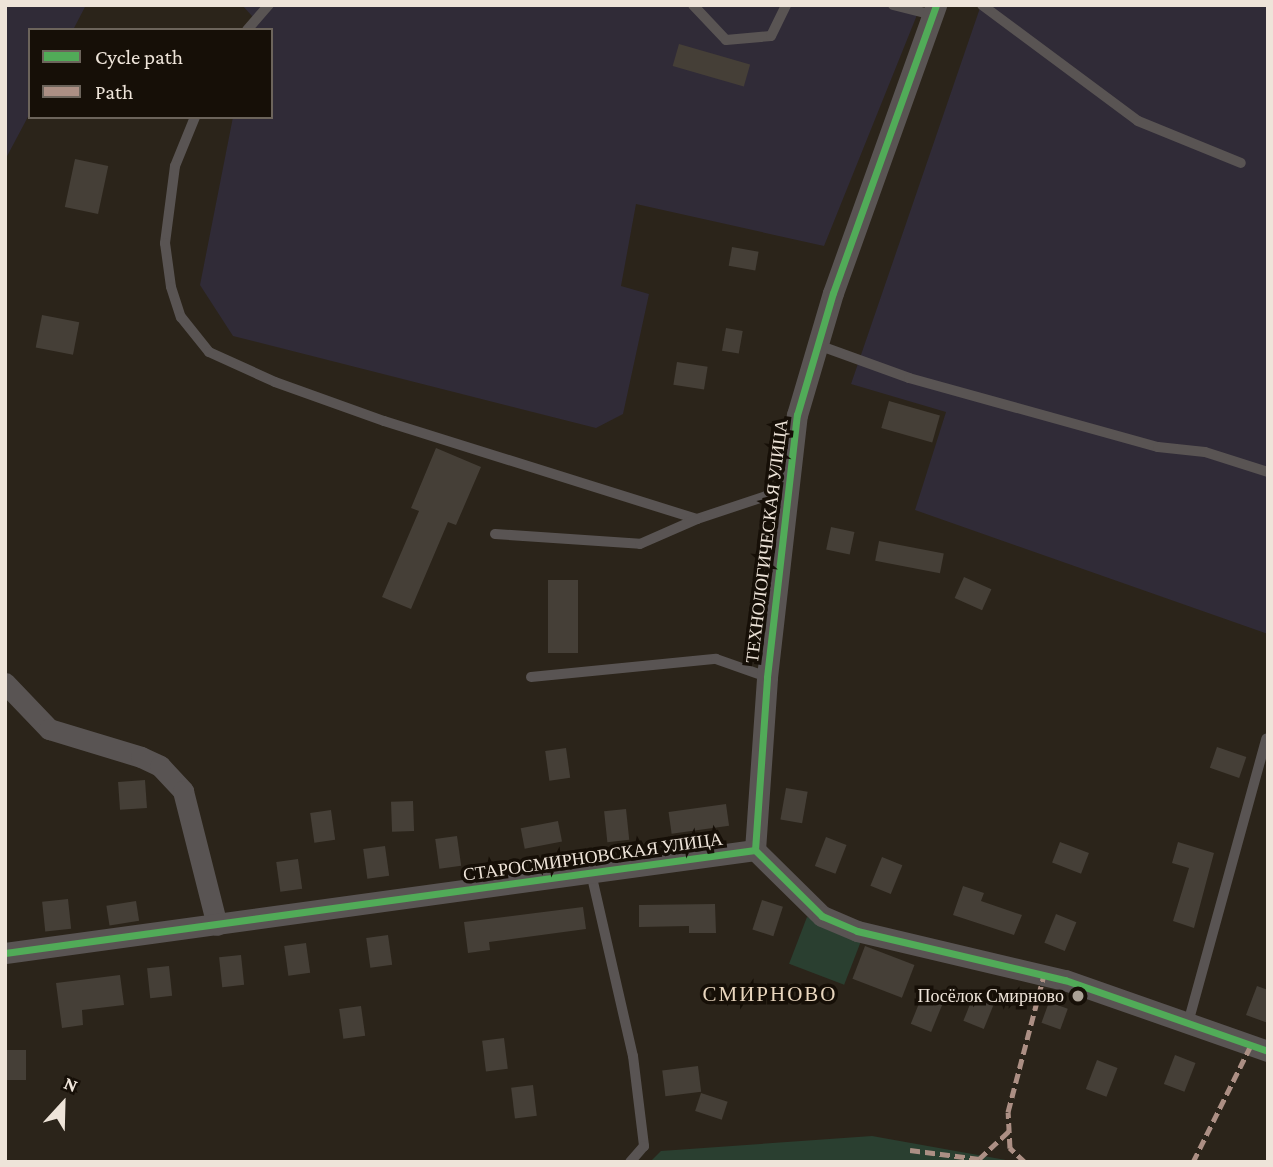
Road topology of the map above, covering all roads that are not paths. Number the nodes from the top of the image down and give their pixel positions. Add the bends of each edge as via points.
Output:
1 (269, 5) edge
2 (693, 5) edge
3 (786, 5) edge
4 (893, 5) edge
5 (982, 5) edge
6 (935, 10) edge
7 (249, 28) edge
8 (194, 119) edge
9 (1241, 163) dead end
10 (818, 345) junction
11 (1268, 472) edge
12 (790, 488) junction
13 (697, 519) junction
14 (495, 534) dead end
15 (531, 677) dead end
16 (767, 677) junction
17 (5, 683) edge
18 (1266, 739) edge
19 (755, 850) junction
20 (591, 873) junction
21 (217, 925) junction
22 (5, 953) edge
23 (1188, 1023) junction
24 (1268, 1051) edge
25 (629, 1162) edge

1 - 7 lane
2 - 3 lane via 726,40 771,36
4 - 6 lane
5 - 9 lane via 1138,121
6 - 10 street, ТЕХНОЛОГИЧЕСКАЯ УЛИЦА
8 - 13 lane via 175,166 165,243 181,317 209,352 275,382 384,421
10 - 11 lane via 909,378 1158,447 1205,452
10 - 12 street, ТЕХНОЛОГИЧЕСКАЯ УЛИЦА via 797,415
12 - 13 lane
12 - 16 street, ТЕХНОЛОГИЧЕСКАЯ УЛИЦА
13 - 14 lane via 640,544
15 - 16 lane via 716,659
16 - 19 street, ТЕХНОЛОГИЧЕСКАЯ УЛИЦА
17 - 21 street via 49,729 141,757 160,766 183,791
18 - 23 lane
19 - 20 street, СТАРОСМИРНОВСКАЯ УЛИЦА
19 - 23 street via 822,916 857,931 1065,980
20 - 21 street, СТАРОСМИРНОВСКАЯ УЛИЦА
20 - 25 lane via 633,1056 644,1146
21 - 22 street, СТАРОСМИРНОВСКАЯ УЛИЦА
23 - 24 street

